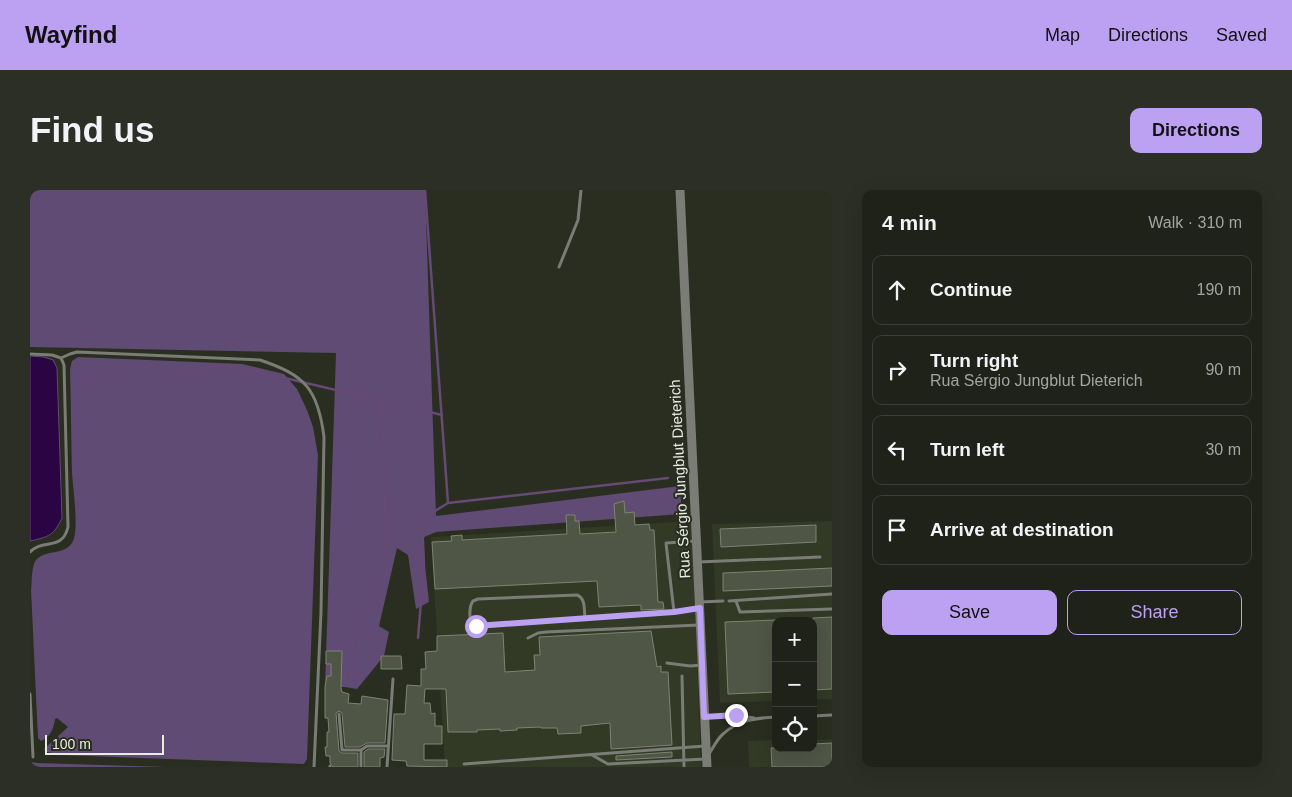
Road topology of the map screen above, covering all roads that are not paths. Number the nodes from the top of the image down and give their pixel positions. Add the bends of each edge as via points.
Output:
1 (581, 190) edge
2 (680, 190) edge
3 (559, 267) dead end
4 (30, 354) edge
5 (61, 358) junction
6 (697, 541) junction
7 (30, 552) edge
8 (820, 557) dead end
9 (698, 562) junction
10 (832, 594) edge
11 (723, 601) dead end
12 (729, 601) dead end
13 (736, 601) junction
14 (699, 605) junction
15 (832, 609) edge
16 (674, 612) junction
17 (585, 619) junction
18 (700, 625) junction
19 (528, 638) dead end
20 (667, 663) dead end
21 (702, 665) junction
22 (682, 676) dead end
23 (394, 679) dead end
24 (30, 694) edge
25 (339, 714) dead end
26 (832, 715) edge
27 (817, 716) edge
28 (704, 717) junction
29 (754, 718) junction
30 (772, 718) edge
31 (388, 746) junction
32 (706, 746) junction
33 (683, 748) junction
34 (361, 750) junction
35 (591, 755) junction
36 (33, 757) dead end
37 (684, 760) junction
38 (706, 763) edge
39 (464, 764) dead end
40 (314, 767) edge
41 (361, 767) edge
42 (387, 767) edge
43 (684, 767) edge

1 - 3 lane via 578,220
2 - 6 street, Rua Sérgio Jungblut Dieterich
4 - 5 lane
5 - 7 lane via 64,366 68,527 65,537 58,542
5 - 40 lane via 77,352 260,360 297,376 311,392 318,407 324,437
6 - 9 street, Rua Sérgio Jungblut Dieterich
6 - 16 lane via 666,543
8 - 9 lane
9 - 14 street, Rua Sérgio Jungblut Dieterich
10 - 13 lane
11 - 14 lane
12 - 13 lane
13 - 15 lane via 740,612
14 - 16 lane
14 - 18 street, Rua Sérgio Jungblut Dieterich
16 - 17 lane
17 - 17 lane via 476,626 470,622 472,601 478,599 578,595 583,600
18 - 19 lane via 546,632
18 - 21 street, Rua Sérgio Jungblut Dieterich
20 - 21 lane
21 - 28 street, Rua Sérgio Jungblut Dieterich
22 - 33 lane
23 - 31 lane
24 - 36 lane
25 - 34 lane via 342,750
26 - 27 lane
28 - 29 lane via 736,715
28 - 32 street, Rua Sérgio Jungblut Dieterich
29 - 30 lane
29 - 38 lane via 722,734
31 - 34 lane via 367,746
31 - 42 lane
32 - 33 lane
32 - 38 street, Rua Sérgio Jungblut Dieterich
33 - 35 lane
33 - 37 lane
34 - 41 lane
35 - 37 lane via 608,764
35 - 39 lane
37 - 38 lane
37 - 43 lane

